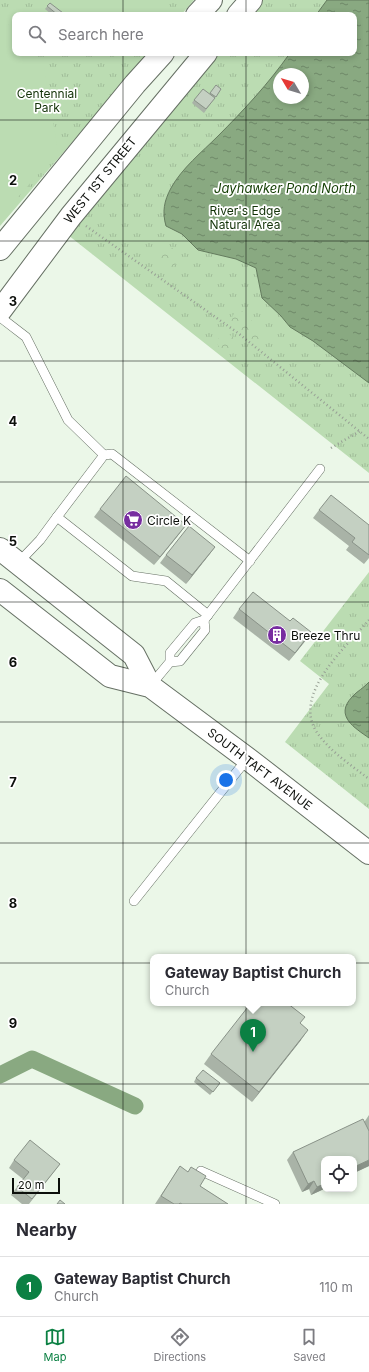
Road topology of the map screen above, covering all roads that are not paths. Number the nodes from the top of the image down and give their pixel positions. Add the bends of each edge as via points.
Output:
1 (211, 0) edge
2 (251, 0) edge
3 (200, 12) edge
4 (241, 12) edge
5 (160, 56) edge
6 (204, 56) edge
7 (0, 249) edge
8 (0, 311) edge
9 (0, 317) edge
10 (104, 455) junction
11 (320, 469) dead end
12 (57, 517) junction
13 (0, 549) edge
14 (250, 561) junction
15 (18, 563) junction
16 (0, 590) edge
17 (206, 618) junction
18 (150, 686) junction
19 (247, 759) junction
20 (369, 853) edge
21 (134, 901) dead end
22 (201, 1171) edge
23 (275, 1204) edge

1 - 3 main road
2 - 4 main road
5 - 7 main road
6 - 8 main road, WEST 1ST STREET via 71,216
9 - 10 lane via 26,338 68,420
10 - 12 lane
10 - 14 lane via 112,454
11 - 14 lane
12 - 15 lane
12 - 17 lane via 132,576 166,582
13 - 15 main road, SOUTH TAFT AVENUE
14 - 17 lane
15 - 18 main road, SOUTH TAFT AVENUE via 134,655
16 - 18 main road, SOUTH TAFT AVENUE via 110,676
17 - 18 lane via 205,630 180,661 170,662
18 - 19 main road, SOUTH TAFT AVENUE
19 - 20 main road, SOUTH TAFT AVENUE
19 - 21 lane
22 - 23 lane

